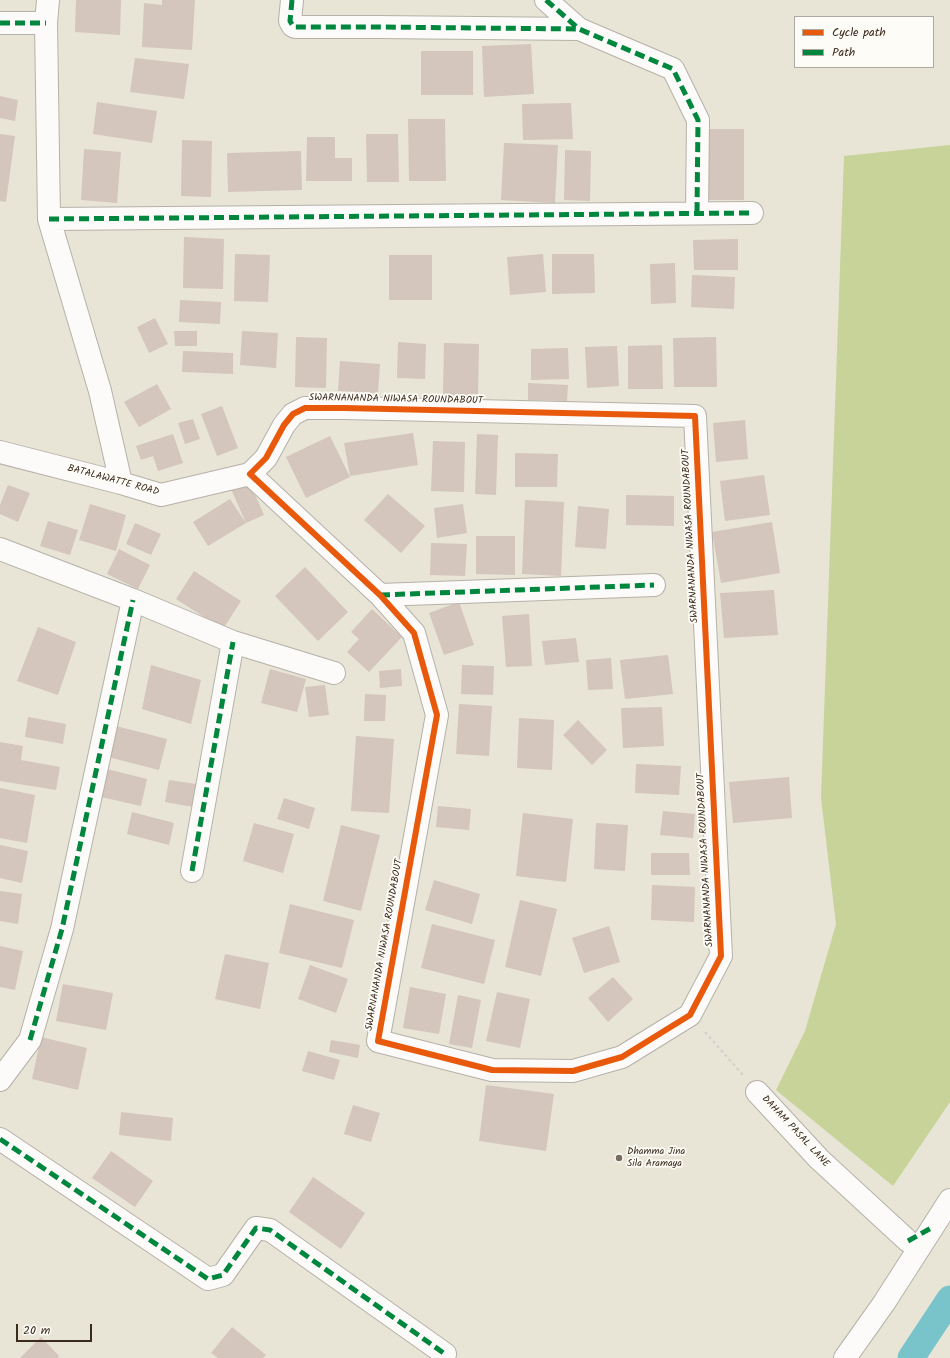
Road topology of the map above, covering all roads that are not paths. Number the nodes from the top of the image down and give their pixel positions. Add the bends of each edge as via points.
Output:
1 (48, 0) edge
2 (292, 0) edge
3 (546, 0) edge
4 (0, 23) edge
5 (46, 23) junction
6 (579, 29) junction
7 (697, 213) junction
8 (752, 213) dead end
9 (49, 219) junction
10 (0, 452) edge
11 (250, 474) junction
12 (121, 482) junction
13 (0, 549) edge
14 (654, 585) dead end
15 (380, 595) junction
16 (133, 600) junction
17 (233, 642) junction
18 (334, 673) dead end
19 (192, 871) dead end
20 (0, 1080) edge
21 (757, 1092) road end
22 (0, 1140) edge
23 (950, 1200) edge
24 (908, 1241) dead end
25 (445, 1354) dead end
26 (845, 1358) edge

1 - 5 street
2 - 6 street via 290,21 295,27
3 - 6 street
4 - 5 street
5 - 9 street
6 - 7 street via 673,69 698,120
7 - 8 street
7 - 9 street
9 - 12 street via 100,391
10 - 12 street, BATALAWATTE ROAD
11 - 12 street, BATALAWATTE ROAD via 161,495
11 - 15 street, SWARNANANDA NIWASA ROUNDABOUT
11 - 15 street, SWARNANANDA NIWASA ROUNDABOUT via 266,458 293,414 305,408 695,416 721,956 690,1015 622,1057 573,1071 492,1070 378,1041 437,715 414,633
13 - 16 street
14 - 15 street
16 - 17 street
16 - 20 street via 62,929 30,1040
17 - 18 street
17 - 19 street
21 - 24 street, DAHAM PASAL LANE via 819,1158
22 - 25 street via 208,1278 223,1275 256,1228 270,1230
23 - 26 street via 884,1303

